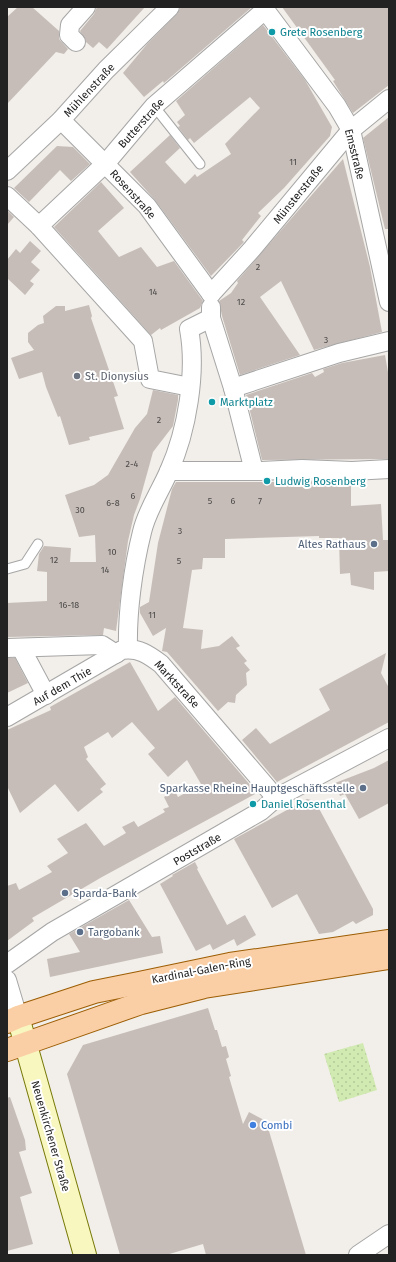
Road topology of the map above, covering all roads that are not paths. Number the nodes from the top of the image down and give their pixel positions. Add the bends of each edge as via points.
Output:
1 (86, 7) edge
2 (170, 7) edge
3 (264, 8) edge
4 (76, 42) dead end
5 (389, 99) edge
6 (154, 106) junction
7 (61, 120) junction
8 (351, 130) junction
9 (106, 163) junction
10 (200, 164) dead end
11 (7, 172) edge
12 (7, 196) edge
13 (39, 226) junction
14 (211, 294) junction
15 (389, 302) edge
16 (211, 318) junction
17 (389, 342) edge
18 (190, 388) junction
19 (233, 388) junction
20 (389, 469) edge
21 (170, 471) junction
22 (254, 471) junction
23 (38, 544) dead end
24 (7, 569) edge
25 (14, 648) edge
26 (122, 652) junction
27 (46, 695) junction
28 (7, 716) edge
29 (389, 738) edge
30 (276, 798) junction
31 (389, 941) edge
32 (389, 958) edge
33 (7, 964) edge
34 (7, 980) edge
35 (12, 1020) edge
36 (16, 1046) edge
37 (389, 1234) edge
38 (85, 1255) edge
39 (358, 1255) edge

1 - 4 street via 70,25 69,35
2 - 7 street, Mühlenstraße via 106,70
3 - 6 street, Butterstraße
3 - 8 street, Emsstraße via 337,106
5 - 8 street, Münsterstraße
6 - 9 street, Butterstraße
6 - 10 lane
7 - 9 street, Rosenstraße
7 - 11 street, Mühlenstraße
8 - 14 street, Münsterstraße
8 - 15 street, Emsstraße
9 - 13 street, Butterstraße
9 - 14 street, Rosenstraße via 147,206
12 - 13 street
13 - 18 street via 143,341 150,379
14 - 16 street
16 - 18 street via 189,329 192,355
16 - 19 street
17 - 19 street via 339,352
18 - 21 street via 182,431
19 - 22 street
20 - 22 street
21 - 22 street
21 - 26 street via 151,505 142,532
23 - 24 lane via 25,564
25 - 26 street via 102,645
25 - 27 street
26 - 27 street, Auf dem Thie
26 - 30 street, Marktstraße via 143,652 161,664
27 - 28 street, Auf dem Thie
29 - 30 street, Poststraße
30 - 33 street, Poststraße via 261,811 52,932
31 - 35 main road, Kardinal-Galen-Ring via 237,963 139,982 94,992
32 - 36 main road, Kardinal-Galen-Ring via 204,987 141,1003
34 - 35 street
35 - 36 street, Neuenkirchener Straße
36 - 38 street, Neuenkirchener Straße
37 - 39 street

